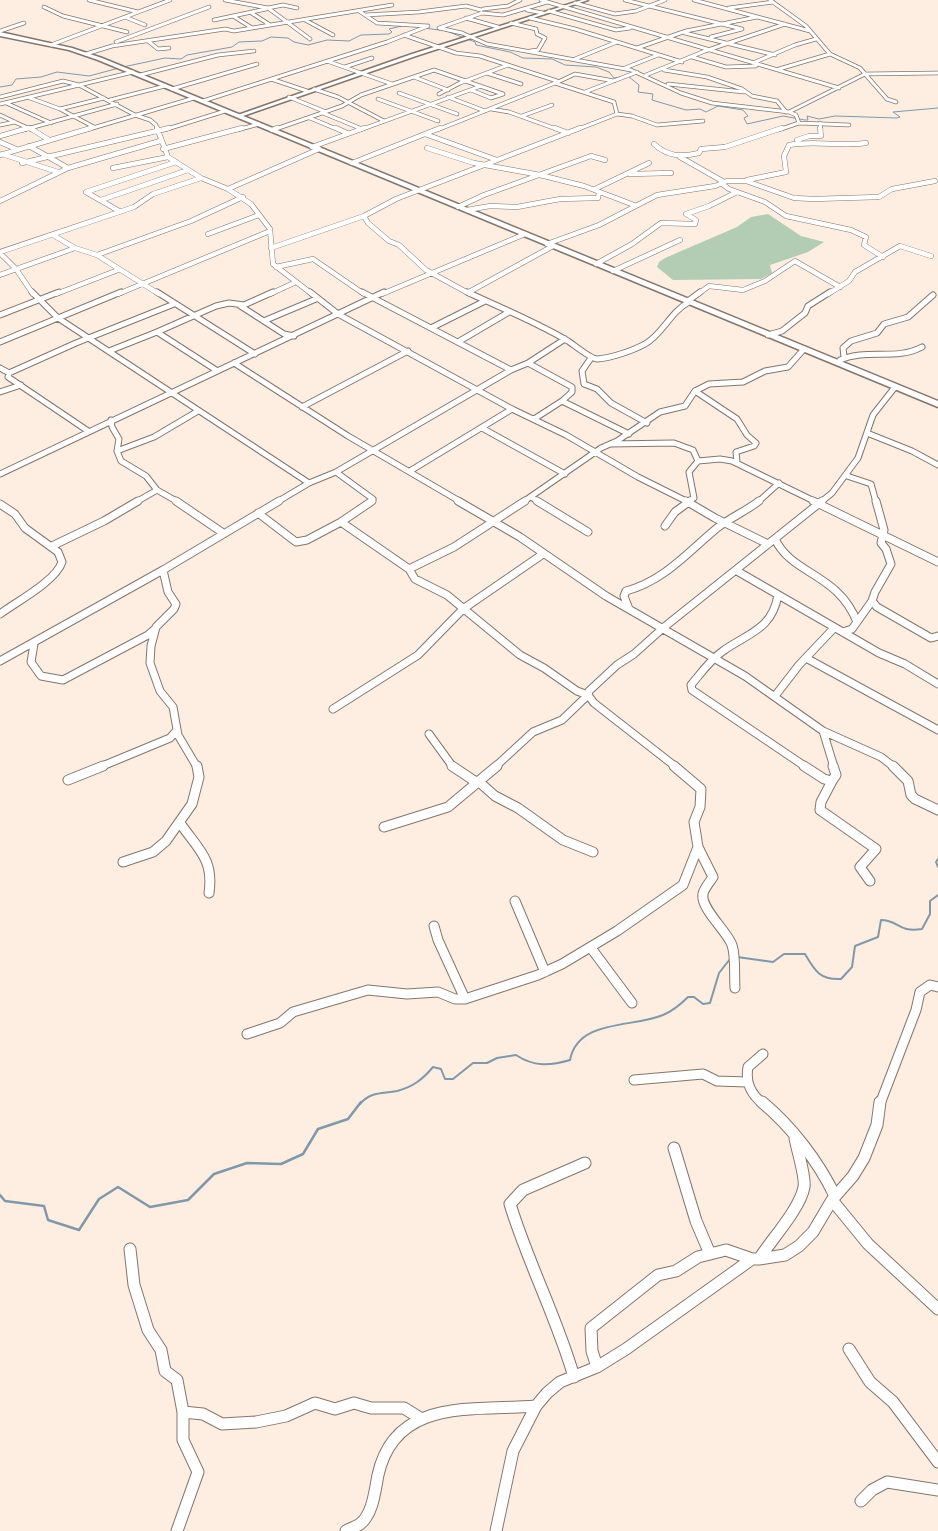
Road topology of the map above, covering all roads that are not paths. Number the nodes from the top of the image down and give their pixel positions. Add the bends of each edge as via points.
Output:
1 (89, 0) edge
2 (170, 0) edge
3 (225, 0) edge
4 (520, 0) edge
5 (541, 0) edge
6 (555, 0) edge
7 (586, 0) edge
8 (625, 0) edge
9 (665, 0) edge
10 (694, 0) edge
11 (714, 0) edge
12 (771, 1) edge
13 (382, 2) dead end
14 (547, 2) junction
15 (702, 2) junction
16 (575, 3) junction
17 (392, 5) dead end
18 (508, 6) junction
19 (646, 6) junction
20 (44, 7) dead end
21 (564, 7) junction
22 (209, 8) dead end
23 (297, 8) dead end
24 (378, 8) junction
25 (268, 9) junction
26 (727, 9) junction
27 (526, 10) junction
28 (359, 11) junction
29 (482, 11) junction
30 (139, 12) junction
31 (250, 12) junction
32 (546, 12) junction
33 (625, 12) junction
34 (365, 15) junction
35 (233, 16) junction
36 (501, 16) junction
37 (125, 17) junction
38 (757, 17) junction
39 (466, 18) junction
40 (530, 18) junction
41 (305, 20) junction
42 (522, 20) junction
43 (609, 21) junction
44 (288, 22) junction
45 (24, 23) dead end
46 (511, 24) junction
47 (726, 24) junction
48 (785, 24) junction
49 (145, 25) dead end
50 (270, 25) junction
51 (104, 26) junction
52 (428, 26) junction
53 (498, 27) junction
54 (252, 28) junction
55 (439, 28) junction
56 (630, 28) junction
57 (225, 29) junction
58 (619, 31) junction
59 (810, 31) junction
60 (0, 32) edge
61 (127, 32) dead end
62 (682, 33) junction
63 (333, 35) dead end
64 (404, 35) junction
65 (600, 37) junction
66 (468, 38) junction
67 (666, 38) junction
68 (310, 39) dead end
69 (711, 39) junction
70 (816, 39) junction
71 (148, 41) junction
72 (617, 42) junction
73 (727, 44) junction
74 (51, 45) junction
75 (440, 47) junction
76 (169, 48) dead end
77 (637, 48) junction
78 (98, 50) junction
79 (254, 50) dead end
80 (709, 50) junction
81 (526, 52) junction
82 (86, 54) junction
83 (658, 54) junction
84 (830, 54) junction
85 (775, 55) junction
86 (692, 57) junction
87 (372, 58) dead end
88 (572, 60) junction
89 (327, 61) junction
90 (682, 62) junction
91 (753, 63) junction
92 (257, 64) dead end
93 (508, 65) junction
94 (760, 66) junction
95 (345, 67) junction
96 (625, 68) junction
97 (777, 69) junction
98 (659, 70) junction
99 (637, 72) junction
100 (362, 73) junction
101 (487, 73) junction
102 (938, 73) edge
103 (137, 74) junction
104 (865, 74) junction
105 (646, 75) junction
106 (414, 77) junction
107 (271, 79) junction
108 (466, 81) junction
109 (614, 81) junction
110 (556, 83) junction
111 (661, 83) junction
112 (392, 84) junction
113 (521, 84) dead end
114 (78, 85) junction
115 (481, 86) junction
116 (168, 87) junction
117 (839, 88) junction
118 (314, 89) junction
119 (448, 90) junction
120 (471, 90) junction
121 (306, 91) junction
122 (585, 92) junction
123 (399, 93) dead end
124 (748, 93) junction
125 (0, 96) edge
126 (28, 97) junction
127 (290, 97) junction
128 (104, 98) junction
129 (194, 98) junction
130 (449, 98) junction
131 (378, 99) dead end
132 (110, 100) junction
133 (203, 102) junction
134 (896, 102) dead end
135 (6, 103) junction
136 (347, 103) junction
137 (0, 104) edge
138 (117, 104) junction
139 (430, 105) junction
140 (552, 105) dead end
141 (60, 109) junction
142 (487, 110) junction
143 (225, 111) junction
144 (325, 112) junction
145 (412, 112) junction
146 (787, 112) junction
147 (457, 114) dead end
148 (617, 114) junction
149 (0, 115) edge
150 (135, 115) junction
151 (74, 116) junction
152 (238, 116) junction
153 (522, 116) junction
154 (310, 118) junction
155 (384, 120) junction
156 (703, 121) dead end
157 (15, 122) junction
158 (438, 122) dead end
159 (51, 123) junction
160 (799, 123) junction
161 (820, 123) junction
162 (258, 124) junction
163 (0, 126) edge
164 (849, 126) dead end
165 (94, 127) junction
166 (30, 128) junction
167 (362, 129) junction
168 (158, 130) junction
169 (272, 130) junction
170 (347, 133) junction
171 (568, 133) junction
172 (425, 134) junction
173 (0, 136) edge
174 (49, 140) junction
175 (160, 141) junction
176 (0, 142) edge
177 (802, 143) junction
178 (866, 143) dead end
179 (654, 144) dead end
180 (29, 146) junction
181 (316, 148) junction
182 (427, 148) dead end
183 (16, 149) junction
184 (163, 149) junction
185 (1, 154) edge
186 (46, 156) junction
187 (168, 157) junction
188 (680, 157) junction
189 (498, 160) junction
190 (605, 160) dead end
191 (22, 162) junction
192 (176, 162) junction
193 (352, 163) junction
194 (649, 163) dead end
195 (487, 165) junction
196 (68, 168) junction
197 (113, 168) dead end
198 (188, 170) junction
199 (58, 172) junction
200 (671, 173) dead end
201 (628, 174) junction
202 (540, 175) junction
203 (201, 178) junction
204 (746, 181) junction
205 (935, 181) dead end
206 (722, 182) junction
207 (228, 189) junction
208 (594, 189) junction
209 (421, 191) junction
210 (599, 192) junction
211 (737, 192) junction
212 (243, 197) junction
213 (0, 200) edge
214 (101, 200) junction
215 (634, 205) junction
216 (458, 207) junction
217 (467, 210) junction
218 (119, 211) junction
219 (259, 215) junction
220 (364, 216) junction
221 (270, 232) junction
222 (53, 234) junction
223 (208, 234) dead end
224 (526, 234) junction
225 (680, 240) dead end
226 (550, 245) junction
227 (75, 248) junction
228 (271, 248) junction
229 (0, 252) edge
230 (97, 255) junction
231 (931, 256) dead end
232 (883, 257) junction
233 (596, 264) junction
234 (276, 267) junction
235 (16, 269) junction
236 (118, 270) junction
237 (613, 271) junction
238 (432, 273) junction
239 (0, 276) edge
240 (296, 282) junction
241 (143, 285) junction
242 (840, 287) junction
243 (469, 292) junction
244 (933, 295) dead end
245 (316, 299) junction
246 (372, 299) junction
247 (40, 301) junction
248 (485, 301) junction
249 (688, 302) junction
250 (174, 304) junction
251 (239, 305) junction
252 (509, 312) junction
253 (338, 314) junction
254 (0, 315) edge
255 (192, 316) junction
256 (58, 318) junction
257 (266, 320) junction
258 (431, 328) junction
259 (157, 332) junction
260 (768, 335) junction
261 (294, 336) junction
262 (89, 338) junction
263 (565, 339) junction
264 (0, 342) edge
265 (458, 342) junction
266 (922, 347) dead end
267 (804, 349) junction
268 (109, 351) junction
269 (408, 351) junction
270 (255, 354) junction
271 (844, 357) junction
272 (591, 358) junction
273 (836, 362) junction
274 (234, 363) junction
275 (528, 363) junction
276 (0, 368) edge
277 (216, 370) junction
278 (511, 370) junction
279 (8, 373) junction
280 (21, 385) junction
281 (895, 387) junction
282 (478, 390) junction
283 (696, 390) junction
284 (0, 392) edge
285 (171, 392) junction
286 (562, 401) junction
287 (938, 404) edge
288 (302, 407) junction
289 (512, 409) junction
290 (198, 411) junction
291 (534, 419) junction
292 (111, 420) junction
293 (647, 422) junction
294 (482, 428) junction
295 (88, 431) junction
296 (867, 433) junction
297 (629, 434) junction
298 (610, 444) junction
299 (374, 450) junction
300 (117, 452) junction
301 (595, 454) junction
302 (698, 461) junction
303 (737, 462) junction
304 (938, 465) edge
305 (410, 471) junction
306 (336, 472) junction
307 (0, 474) edge
308 (565, 474) junction
309 (847, 476) junction
310 (309, 483) junction
311 (779, 483) junction
312 (157, 490) junction
313 (531, 497) junction
314 (690, 503) junction
315 (820, 503) junction
316 (0, 504) edge
317 (258, 513) junction
318 (341, 522) junction
319 (494, 522) junction
320 (726, 523) junction
321 (665, 526) dead end
322 (588, 532) dead end
323 (223, 533) junction
324 (883, 534) junction
325 (771, 542) junction
326 (52, 546) junction
327 (543, 554) junction
328 (938, 562) edge
329 (409, 569) junction
330 (163, 570) junction
331 (737, 571) junction
332 (778, 595) junction
333 (872, 601) junction
334 (462, 609) junction
335 (629, 609) junction
336 (0, 614) edge
337 (858, 622) junction
338 (156, 627) junction
339 (663, 628) junction
340 (834, 628) junction
341 (843, 632) junction
342 (938, 636) edge
343 (34, 644) junction
344 (806, 658) junction
345 (714, 659) junction
346 (0, 661) edge
347 (938, 684) edge
348 (588, 695) junction
349 (775, 696) junction
350 (333, 710) dead end
351 (177, 730) junction
352 (938, 730) edge
353 (823, 731) junction
354 (429, 734) dead end
355 (68, 780) dead end
356 (477, 781) junction
357 (832, 781) junction
358 (938, 810) edge
359 (180, 823) junction
360 (384, 827) dead end
361 (698, 847) junction
362 (593, 852) dead end
363 (123, 862) dead end
364 (870, 881) dead end
365 (209, 893) dead end
366 (515, 900) dead end
367 (434, 926) dead end
368 (591, 948) junction
369 (545, 972) junction
370 (938, 987) edge
371 (735, 988) dead end
372 (465, 999) junction
373 (632, 1003) dead end
374 (247, 1034) dead end
375 (763, 1054) dead end
376 (634, 1080) dead end
377 (747, 1082) junction
378 (795, 1136) junction
379 (674, 1148) dead end
380 (586, 1162) dead end
381 (833, 1198) junction
382 (130, 1249) dead end
383 (710, 1254) junction
384 (755, 1259) junction
385 (938, 1309) edge
386 (849, 1349) dead end
387 (597, 1367) junction
388 (574, 1377) junction
389 (536, 1406) junction
390 (182, 1412) junction
391 (420, 1418) junction
392 (938, 1462) edge
393 (938, 1490) edge
394 (861, 1501) dead end
395 (177, 1531) edge
396 (346, 1531) edge
397 (496, 1531) edge

1 - 30 street
2 - 30 street
3 - 25 street
4 - 18 street
5 - 14 street
6 - 14 street
7 - 16 street
8 - 19 street
9 - 19 street
10 - 15 street
11 - 15 street
12 - 26 street
12 - 59 street
13 - 24 street
14 - 21 street
14 - 27 street
15 - 26 street
16 - 21 street
16 - 33 street via 612,13
17 - 24 street
18 - 27 street
18 - 29 street
19 - 33 street
19 - 47 street
20 - 51 street via 63,16
21 - 32 street
21 - 43 street
22 - 78 street
23 - 25 street
24 - 28 street
25 - 31 street
25 - 44 street
26 - 38 street
27 - 32 street
27 - 36 street
28 - 34 street
28 - 41 street
29 - 34 street via 466,6
29 - 36 street
29 - 39 street
30 - 37 street
31 - 35 street
31 - 50 street
32 - 40 street
32 - 58 street
33 - 43 street via 625,15
34 - 52 street via 376,22
35 - 54 street
35 - 57 street via 214,20
36 - 42 street
37 - 49 street
37 - 51 street
38 - 47 street
38 - 48 street
39 - 53 street
39 - 55 street
40 - 42 street
40 - 65 street
41 - 44 street
41 - 63 street
42 - 46 street
43 - 56 street
44 - 50 street
44 - 68 street
45 - 60 street
46 - 53 street
46 - 81 street via 536,30 545,38 538,50
47 - 62 street
47 - 69 street via 742,29
48 - 59 street
48 - 73 street
50 - 54 street
51 - 61 street
51 - 74 street
52 - 55 street
52 - 64 street
53 - 66 street
54 - 57 street
55 - 66 street
56 - 58 street
56 - 67 street
57 - 71 street
58 - 65 street
59 - 70 street
60 - 74 main road
62 - 67 street
62 - 69 street
64 - 75 street
64 - 89 street
65 - 72 street
66 - 75 street
66 - 81 street
67 - 77 street
67 - 80 street
69 - 73 street
70 - 84 street
70 - 85 street
71 - 76 street via 158,49
71 - 78 street
72 - 77 street
72 - 88 street
73 - 80 street
73 - 85 street
74 - 82 main road
75 - 93 street
75 - 100 street
77 - 83 street
78 - 82 street
79 - 103 street via 229,52
80 - 86 street
80 - 91 street
81 - 88 street
82 - 103 main road
83 - 90 street
83 - 96 street
84 - 97 street
84 - 104 street via 860,68
85 - 91 street
86 - 90 street
86 - 94 street via 726,68
87 - 95 street
88 - 96 street
89 - 95 street
89 - 107 street
90 - 98 street
91 - 94 street
92 - 116 street
93 - 101 street
93 - 110 street
94 - 97 street
95 - 100 street
96 - 99 street
97 - 117 street
98 - 105 street
98 - 124 street via 697,74
99 - 105 street
99 - 109 street
100 - 112 street
100 - 118 street
101 - 108 street
101 - 113 street
102 - 104 street
103 - 114 street
103 - 116 main road
104 - 117 street
104 - 134 street via 887,99
105 - 111 street
106 - 108 street via 434,70
106 - 112 street
106 - 119 street
107 - 121 street
107 - 133 street
108 - 115 street
108 - 119 street
109 - 110 street via 575,74
109 - 122 street
110 - 122 street
110 - 142 street
111 - 124 street
111 - 146 street via 712,103
112 - 136 street
114 - 125 street via 63,81
114 - 126 street
114 - 128 street
115 - 120 street
115 - 120 street via 503,94 491,98
116 - 129 main road
116 - 132 street
117 - 146 street
118 - 121 street
118 - 136 street
119 - 130 street via 439,94
120 - 130 street
121 - 127 street
122 - 148 street via 614,102
123 - 139 street
124 - 146 street via 774,99
126 - 135 street
126 - 141 street
127 - 144 street
127 - 152 street
128 - 132 street
128 - 141 street
129 - 133 main road
129 - 150 street
130 - 139 street
130 - 142 street
131 - 145 street
132 - 138 street
133 - 143 main road
135 - 137 street
135 - 159 street
136 - 144 street
136 - 155 street
138 - 150 street
138 - 151 street
139 - 145 street
139 - 147 street
140 - 153 street
141 - 151 street
142 - 153 street via 498,109
142 - 172 street
143 - 152 main road
143 - 168 street
144 - 154 street
144 - 167 street
145 - 155 street
145 - 158 street
146 - 160 street via 796,115
148 - 156 street via 657,125
148 - 171 street
149 - 157 street
150 - 165 street
150 - 168 street via 150,120
151 - 159 street
151 - 165 street
152 - 162 main road
153 - 171 street
154 - 169 street
154 - 170 street
155 - 167 street
157 - 163 street
157 - 166 street
159 - 166 street
160 - 161 street
160 - 188 street via 725,147 701,149 699,153
161 - 164 street
161 - 177 street via 822,136 796,140
162 - 169 main road
162 - 184 street
165 - 174 street
166 - 173 street
166 - 174 street
167 - 170 street
168 - 175 street
168 - 186 street
169 - 181 main road
170 - 181 street
171 - 189 street
172 - 189 street
172 - 193 street
174 - 180 street
175 - 184 street
175 - 196 street
176 - 183 street
177 - 178 street via 849,146
177 - 204 street via 787,148 786,172
179 - 188 street via 660,150
180 - 183 street
180 - 186 street
181 - 193 main road
181 - 207 street
182 - 195 street via 446,156
183 - 185 street
184 - 187 street
185 - 191 street
186 - 191 street
186 - 196 street
187 - 192 street
187 - 197 street
188 - 206 street
189 - 195 street
190 - 202 street via 591,156
191 - 199 street
192 - 198 street
192 - 214 street via 86,192
193 - 209 main road
194 - 201 street
195 - 202 street
195 - 209 street
196 - 199 street
198 - 203 street
198 - 214 street
199 - 213 street
200 - 201 street
201 - 208 street
202 - 208 street
202 - 216 street
203 - 207 street
203 - 218 street via 153,194 134,208
204 - 205 street via 788,196 814,199 878,197 892,190
204 - 206 street
206 - 211 street via 724,187
206 - 215 street via 715,186 662,193
207 - 212 street
208 - 210 street
209 - 216 main road
209 - 220 street via 396,199
210 - 215 street
210 - 217 street via 598,198
211 - 232 street via 765,202 786,216 852,230 866,237 864,245
211 - 233 street via 686,214 696,220 695,224 661,223
212 - 219 street
212 - 230 street via 191,221
214 - 218 street
215 - 226 street via 599,225
216 - 217 main road
217 - 224 main road
218 - 222 street
219 - 221 street via 268,224
219 - 223 street
220 - 228 street
220 - 238 street via 368,223
221 - 228 street
221 - 241 street
222 - 227 street
222 - 229 street
224 - 226 main road
224 - 238 street
225 - 237 street
226 - 233 main road
226 - 243 street
227 - 230 street
227 - 235 street
228 - 234 street
229 - 235 street
230 - 236 street
231 - 232 street via 897,246
232 - 242 street via 855,272
233 - 237 main road
234 - 240 street
234 - 246 street via 313,260
235 - 239 street
235 - 247 street
236 - 241 street
236 - 247 street
237 - 249 main road
238 - 243 street
238 - 246 street
240 - 245 street
240 - 251 street
241 - 250 street
241 - 256 street
242 - 249 street via 795,261 765,281 743,290 709,286
242 - 260 street via 808,306 805,313 782,331
243 - 248 street
244 - 271 street via 900,321 890,321 872,336 846,344
245 - 253 street
245 - 257 street
246 - 253 street
246 - 258 street
247 - 254 street
247 - 256 street
248 - 252 street
248 - 258 street
249 - 260 main road
249 - 272 street via 676,310 645,344
250 - 255 street
250 - 262 street
251 - 255 street via 222,303
251 - 257 street
252 - 263 street
252 - 265 street
253 - 261 street
253 - 269 street
255 - 259 street
255 - 270 street
256 - 262 street
256 - 264 street
257 - 261 street via 284,334
258 - 265 street
259 - 268 street
259 - 277 street
260 - 267 main road
261 - 270 street
262 - 268 street
262 - 279 street
263 - 272 street
263 - 275 street
265 - 278 street
266 - 271 street via 909,355
267 - 273 main road
267 - 283 street via 788,367 765,371 743,382 709,384
268 - 285 street
269 - 282 street
269 - 288 street
270 - 274 street
271 - 273 street
272 - 293 street via 582,371 584,384
273 - 281 main road
274 - 277 street
274 - 288 street
275 - 278 street
275 - 286 street via 572,387 572,392
276 - 279 street
277 - 285 street
278 - 282 street
279 - 280 street via 8,377
280 - 284 street
280 - 295 street
281 - 287 main road
281 - 296 street via 874,415
282 - 289 street
282 - 299 street
283 - 293 street via 685,406 660,412
283 - 303 street via 737,419 747,436 756,443 738,450
285 - 290 street
285 - 292 street
286 - 291 street
286 - 297 street
288 - 299 street
289 - 291 street
289 - 294 street
290 - 300 street via 154,437
290 - 310 street
291 - 301 street
292 - 295 street
292 - 300 street via 119,439
293 - 297 street
294 - 305 street
294 - 308 street
295 - 307 street
296 - 304 street
296 - 309 street
297 - 298 street
298 - 301 street
298 - 302 street via 678,444 693,450
299 - 305 street
299 - 306 street
300 - 312 street via 121,461 146,476
301 - 308 street
301 - 314 street
302 - 303 street via 726,459
302 - 314 street via 689,472 694,494
303 - 311 street
305 - 319 street
306 - 310 street
306 - 318 street via 373,499
308 - 313 street
309 - 315 street
309 - 324 street via 871,484 879,505
310 - 317 street
311 - 315 street
311 - 320 street via 758,502
312 - 323 street
312 - 326 street
313 - 319 street
313 - 322 street
314 - 320 street
314 - 321 street via 675,512
315 - 324 street
315 - 325 street
316 - 326 street via 15,514 24,528
317 - 318 street via 296,542 307,540
317 - 323 street
318 - 329 street
319 - 327 street
319 - 329 street via 454,547
320 - 325 street
320 - 335 street via 663,575 644,586 626,591 624,596
323 - 330 street
324 - 328 street
324 - 333 street via 880,540 890,558 891,568
325 - 331 street
325 - 337 street via 784,556 810,569 838,590 855,612
326 - 336 street via 61,557 60,568
327 - 334 street
327 - 335 street
329 - 334 street via 415,580 447,595
330 - 338 street via 168,592 176,604
330 - 343 street
331 - 332 street
331 - 339 street
332 - 340 street
332 - 345 street via 774,614 764,626
333 - 337 street
333 - 342 street via 931,638
334 - 348 street via 520,655
334 - 350 street via 418,655
335 - 339 street
337 - 341 street
338 - 343 street via 148,635 63,680 41,676 31,662
338 - 351 street via 150,663 160,691 173,707
339 - 345 street
339 - 348 street via 605,675
340 - 341 street
340 - 344 street
341 - 347 street
343 - 346 street
344 - 349 street
344 - 352 street
345 - 349 street
345 - 357 street via 691,685 692,690 824,779
348 - 356 street via 562,720 532,732
348 - 361 street via 699,786 702,794 694,822
349 - 353 street
351 - 355 street via 170,738
351 - 359 street via 197,765 199,777 192,804
353 - 357 street via 836,774
353 - 358 street via 881,757 901,772 915,799
354 - 356 street via 452,766
356 - 360 street via 448,807
356 - 362 street via 563,840
357 - 364 street via 832,789 822,800 820,810 876,849 860,867
359 - 363 street via 153,852
359 - 365 street via 211,864
361 - 368 street via 683,885
361 - 371 street via 713,876 703,893 703,900 727,933 733,948
366 - 369 street
367 - 372 street
368 - 369 street
368 - 373 street
369 - 372 street
370 - 381 street via 930,985 920,992 880,1101 864,1158
372 - 374 street via 455,999 438,992 407,994 368,990 293,1012 280,1023
375 - 377 street via 748,1067
376 - 377 street via 702,1074 724,1082
377 - 378 street via 760,1103 778,1116
378 - 381 street via 830,1184
378 - 384 street via 804,1187 788,1220
379 - 383 street via 696,1221
380 - 388 street via 523,1190 510,1204 517,1230 561,1332
381 - 384 street via 824,1216 799,1246 785,1255
381 - 385 street via 844,1218 870,1246
382 - 390 street via 134,1286 141,1309 148,1330 161,1350 165,1371 177,1380
383 - 384 street via 726,1250
383 - 387 street via 698,1257 676,1271 658,1275 591,1328 592,1351
384 - 387 street
386 - 392 street via 870,1382 893,1402
387 - 388 street
388 - 389 street via 560,1382
389 - 391 street via 458,1409
389 - 397 street via 513,1451
390 - 391 street via 203,1414 222,1424 286,1416 315,1403 335,1409 354,1403 371,1408 404,1408
390 - 395 street via 183,1440 198,1472
391 - 396 street via 406,1425 391,1440 368,1514
393 - 394 street via 887,1482

